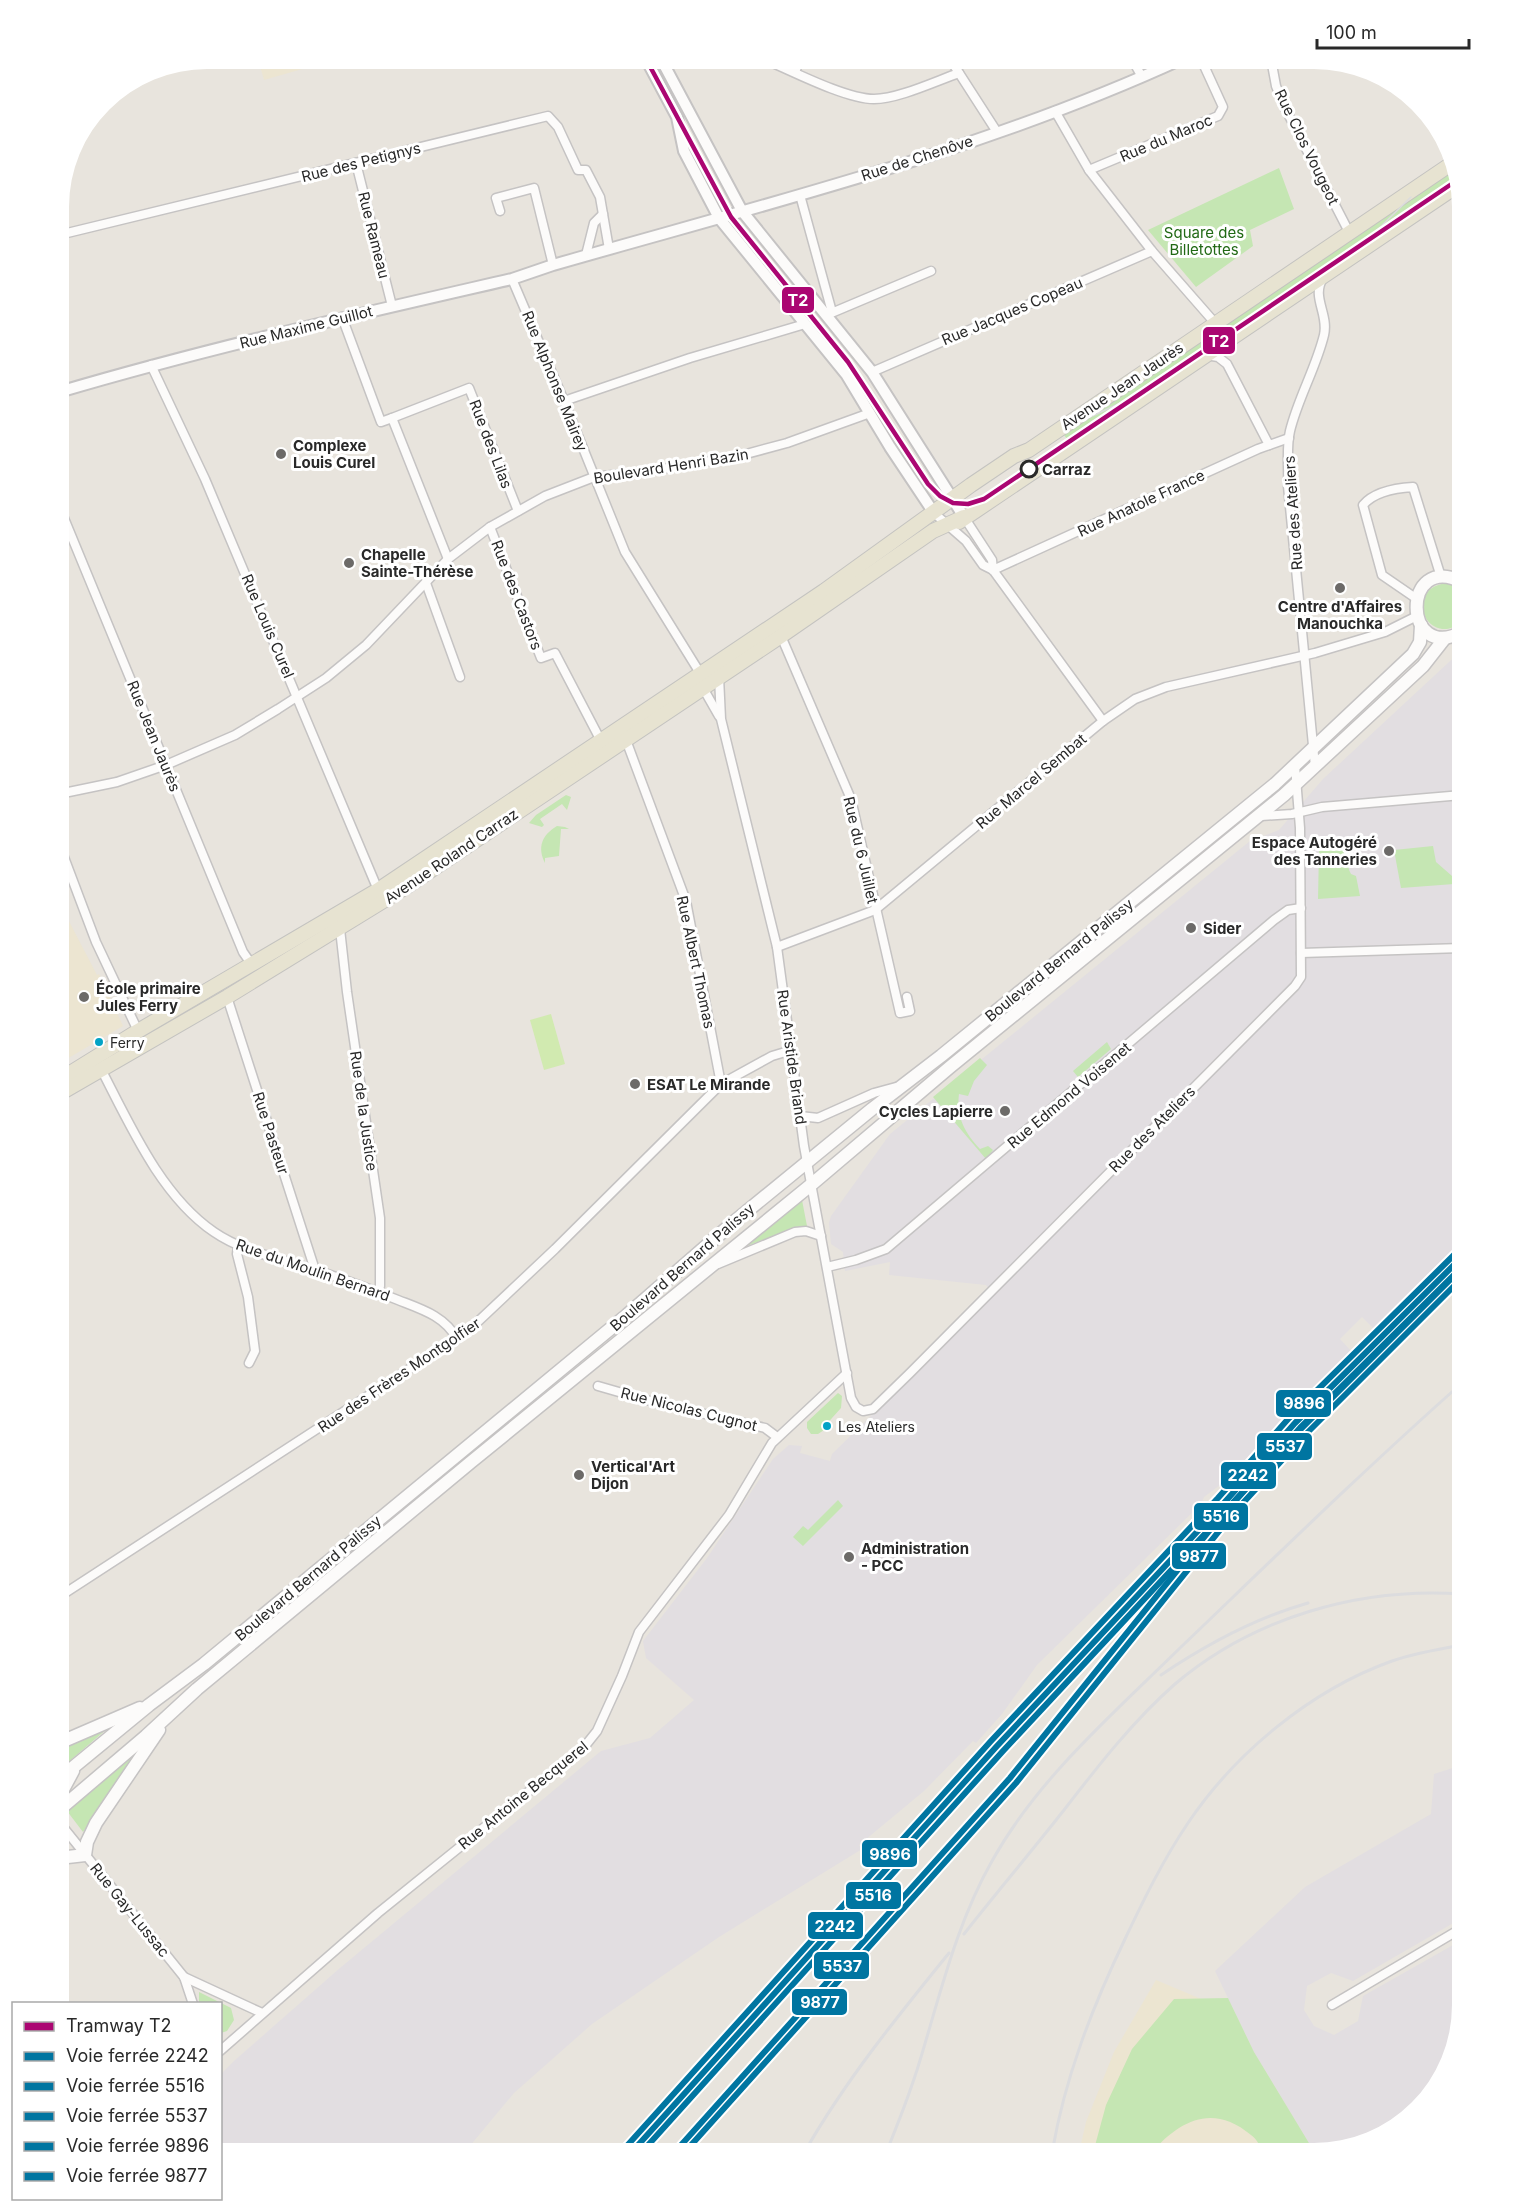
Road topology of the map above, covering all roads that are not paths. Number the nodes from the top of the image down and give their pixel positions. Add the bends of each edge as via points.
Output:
1 (651, 69) edge
2 (666, 69) edge
3 (788, 69) edge
4 (796, 69) edge
5 (956, 69) edge
6 (1138, 69) edge
7 (1160, 69) edge
8 (1206, 69) edge
9 (1273, 69) edge
10 (795, 72) junction
11 (959, 73) junction
12 (1142, 77) junction
13 (1055, 111) junction
14 (997, 132) junction
15 (356, 163) junction
16 (1446, 168) edge
17 (1089, 170) junction
18 (1451, 190) edge
19 (800, 195) junction
20 (500, 211) dead end
21 (742, 211) junction
22 (603, 214) junction
23 (719, 218) junction
24 (1349, 232) junction
25 (69, 233) edge
26 (646, 237) joint
27 (609, 249) junction
28 (1152, 251) junction
29 (586, 255) junction
30 (553, 265) junction
31 (931, 271) dead end
32 (1329, 271) junction
33 (512, 279) junction
34 (392, 306) junction
35 (830, 314) junction
36 (342, 317) junction
37 (1215, 323) junction
38 (806, 324) junction
39 (1206, 356) junction
40 (152, 365) junction
41 (872, 372) junction
42 (69, 389) edge
43 (564, 401) junction
44 (870, 413) junction
45 (392, 418) junction
46 (1289, 438) junction
47 (1269, 445) junction
48 (594, 477) junction
49 (953, 499) junction
50 (518, 511) junction
51 (928, 517) junction
52 (964, 517) junction
53 (490, 527) junction
54 (949, 527) junction
55 (69, 530) edge
56 (448, 559) junction
57 (993, 570) junction
58 (1441, 577) junction
59 (1452, 578) edge
60 (426, 583) junction
61 (828, 596) junction
62 (1416, 599) junction
63 (1419, 620) junction
64 (781, 636) junction
65 (1452, 636) edge
66 (1445, 638) junction
67 (1304, 656) junction
68 (722, 658) junction
69 (699, 673) junction
70 (460, 676) dead end
71 (719, 677) junction
72 (704, 688) junction
73 (298, 697) junction
74 (721, 719) junction
75 (1103, 721) junction
76 (626, 740) junction
77 (601, 741) junction
78 (1310, 752) junction
79 (166, 765) junction
80 (1295, 766) junction
81 (1312, 770) junction
82 (1297, 784) junction
83 (69, 792) edge
84 (1452, 796) edge
85 (1300, 812) junction
86 (1257, 817) junction
87 (69, 870) edge
88 (378, 891) junction
89 (1302, 908) junction
90 (875, 910) junction
91 (340, 929) junction
92 (777, 947) junction
93 (1452, 948) edge
94 (1301, 953) junction
95 (252, 965) junction
96 (227, 997) junction
97 (907, 997) dead end
98 (138, 1031) junction
99 (792, 1050) junction
100 (101, 1069) junction
101 (69, 1074) edge
102 (721, 1084) junction
103 (902, 1086) junction
104 (69, 1088) edge
105 (800, 1116) junction
106 (807, 1162) junction
107 (812, 1184) junction
108 (821, 1236) junction
109 (238, 1246) junction
110 (827, 1267) junction
111 (706, 1268) junction
112 (315, 1270) junction
113 (378, 1292) junction
114 (457, 1340) junction
115 (249, 1363) dead end
116 (847, 1373) junction
117 (598, 1386) dead end
118 (851, 1398) joint
119 (777, 1437) junction
120 (69, 1590) edge
121 (149, 1705) junction
122 (168, 1715) junction
123 (69, 1738) edge
124 (76, 1765) junction
125 (69, 1770) edge
126 (69, 1777) edge
127 (69, 1800) edge
128 (69, 1835) edge
129 (85, 1855) junction
130 (69, 1857) edge
131 (1452, 1934) edge
132 (184, 1977) junction
133 (192, 2002) edge
134 (1332, 2005) dead end
135 (262, 2013) junction
136 (222, 2049) edge

1 - 23 street via 677,117 684,151
2 - 21 street
3 - 10 street
4 - 10 street
5 - 11 street
6 - 12 street
7 - 12 street, Rue de Chenôve
8 - 17 street, Rue du Maroc via 1223,107 1218,116
9 - 24 street, Rue Clos Vougeot via 1284,106
10 - 11 street via 854,96 874,99
11 - 14 street
12 - 13 street, Rue de Chenôve
13 - 14 street, Rue de Chenôve
13 - 17 street
14 - 19 street, Rue de Chenôve
15 - 22 street, Rue des Petignys via 548,116 558,127 578,170 586,170 600,196
15 - 25 street, Rue des Petignys
15 - 34 street, Rue Rameau
16 - 24 main road, Avenue Jean Jaurès
17 - 28 street
18 - 32 main road, Avenue Jean Jaurès
19 - 21 street, Rue de Chenôve
19 - 35 street
20 - 30 street via 496,198 534,188
21 - 23 street, Rue de Chenôve
21 - 35 street
22 - 27 street, Rue des Petignys
22 - 29 street via 594,223
23 - 26 street, Rue de Chenôve
23 - 38 street
24 - 37 main road, Avenue Jean Jaurès
26 - 27 street, Rue Maxime Guillot
27 - 29 street, Rue Maxime Guillot
28 - 37 street
28 - 41 street, Rue Jacques Copeau
29 - 30 street, Rue Maxime Guillot
30 - 33 street, Rue Maxime Guillot
31 - 35 street
32 - 39 main road, Avenue Jean Jaurès
32 - 46 street, Rue des Ateliers via 1318,290 1325,318 1324,335
33 - 34 street, Rue Maxime Guillot
33 - 43 street, Rue Alphonse Mairey
34 - 36 street, Rue Maxime Guillot
35 - 41 street
36 - 40 street, Rue Maxime Guillot
36 - 45 street via 381,422
37 - 49 main road, Avenue Jean Jaurès
38 - 43 street
38 - 44 street via 846,374
39 - 47 street via 1218,357 1227,364
39 - 52 main road
40 - 42 street, Rue Maxime Guillot
40 - 73 street, Rue Louis Curel
41 - 49 street
43 - 48 street, Rue Alphonse Mairey
44 - 48 street, Boulevard Henri Bazin via 735,458
44 - 51 street via 922,498
45 - 50 street, Rue des Lilas via 469,388
45 - 56 street
46 - 47 street, Rue Anatole France
46 - 67 street, Rue des Ateliers via 1288,486
47 - 57 street, Rue Anatole France
48 - 50 street, Boulevard Henri Bazin
48 - 69 street, Rue Alphonse Mairey via 625,552
49 - 51 main road
49 - 52 street
50 - 53 street, Boulevard Henri Bazin
51 - 54 street
51 - 61 main road
52 - 54 main road
52 - 57 street via 992,560
53 - 56 street, Boulevard Henri Bazin
53 - 77 street, Rue des Castors via 541,658 555,653
54 - 57 street
54 - 61 main road via 933,531 848,590
55 - 79 street, Rue Jean Jaurès
56 - 60 street, Boulevard Henri Bazin
57 - 75 street
58 - 59 main road
58 - 62 main road via 1426,584
58 - 62 street via 1413,487 1369,498 1363,505 1382,575
60 - 70 street
60 - 73 street, Boulevard Henri Bazin via 366,645
61 - 64 main road, Avenue Roland Carraz
61 - 68 main road, Avenue Roland Carraz
62 - 63 main road, Boulevard Bernard Palissy
63 - 66 main road via 1432,634
63 - 67 street, Rue Marcel Sembat
63 - 78 main road, Boulevard Bernard Palissy via 1420,642 1413,654
64 - 71 main road, Avenue Roland Carraz
64 - 90 street, Rue du 6 Juillet via 851,799
65 - 66 main road
66 - 81 main road, Boulevard Bernard Palissy via 1423,666
67 - 75 street, Rue Marcel Sembat via 1166,687 1135,699
67 - 78 street, Rue des Ateliers
68 - 69 main road, Avenue Roland Carraz
68 - 72 main road
69 - 77 main road, Avenue Roland Carraz
71 - 72 main road, Avenue Roland Carraz
71 - 74 street, Rue Aristide Briand
72 - 74 street, Rue Aristide Briand
72 - 76 main road, Avenue Roland Carraz
73 - 79 street, Boulevard Henri Bazin via 235,735
73 - 88 street, Rue Louis Curel
74 - 92 street, Rue Aristide Briand
75 - 90 street, Rue Marcel Sembat
76 - 91 main road, Avenue Roland Carraz
76 - 102 street, Rue Albert Thomas via 686,901
77 - 88 main road, Avenue Roland Carraz
78 - 80 main road, Boulevard Bernard Palissy
78 - 81 street, Rue des Ateliers
79 - 83 street, Boulevard Henri Bazin via 117,782
79 - 95 street, Rue Jean Jaurès via 243,952
80 - 82 street, Rue des Ateliers
80 - 103 main road, Boulevard Bernard Palissy
81 - 82 main road, Boulevard Bernard Palissy
82 - 85 street, Rue des Ateliers
82 - 86 main road, Boulevard Bernard Palissy
84 - 85 street
85 - 86 street
85 - 89 street, Rue des Ateliers
86 - 107 main road, Boulevard Bernard Palissy
87 - 98 street via 96,942
88 - 95 main road, Avenue Roland Carraz
89 - 94 street, Rue des Ateliers
89 - 110 street, Rue Edmond Voisenet via 1288,910 1274,920 886,1249
90 - 92 street, Rue Marcel Sembat
90 - 97 street, Rue du 6 Juillet via 900,1013 910,1011
91 - 96 main road, Avenue Roland Carraz
91 - 113 street, Rue de la Justice via 380,1218
92 - 99 street, Rue Aristide Briand
93 - 94 street
94 - 118 street, Rue des Ateliers via 1301,977 1287,994 910,1373 870,1411 859,1410
95 - 96 main road
95 - 98 main road, Avenue Roland Carraz
96 - 100 main road, Avenue Roland Carraz
96 - 112 street, Rue Pasteur
98 - 101 main road, Avenue Roland Carraz
99 - 102 street, Rue des Frères Montgolfier via 772,1056
99 - 105 street, Rue Aristide Briand
100 - 104 main road, Avenue Roland Carraz
100 - 109 street, Rue du Moulin Bernard via 163,1182 193,1215
102 - 114 street, Rue des Frères Montgolfier
103 - 105 street via 874,1093 818,1118
103 - 106 main road, Boulevard Bernard Palissy
105 - 106 street, Rue Aristide Briand
106 - 107 street, Rue Aristide Briand
106 - 121 main road, Boulevard Bernard Palissy via 213,1657
107 - 108 street, Rue Aristide Briand
107 - 111 main road, Boulevard Bernard Palissy
108 - 110 street, Rue Aristide Briand
108 - 111 street, Boulevard Bernard Palissy via 795,1232
109 - 112 street, Rue du Moulin Bernard
109 - 115 street via 255,1351
110 - 116 street, Rue Aristide Briand
111 - 122 main road, Boulevard Bernard Palissy
112 - 113 street, Rue du Moulin Bernard
113 - 114 street, Rue du Moulin Bernard via 435,1316
114 - 120 street, Rue des Frères Montgolfier
116 - 118 street, Rue Aristide Briand
116 - 119 street, Rue Antoine Becquerel
117 - 119 street, Rue Nicolas Cugnot via 765,1428
119 - 135 street, Rue Antoine Becquerel via 729,1515 639,1632 592,1739
121 - 123 main road
121 - 124 main road, Boulevard Bernard Palissy
122 - 127 main road, Boulevard Bernard Palissy
122 - 129 main road via 96,1823
124 - 125 main road, Boulevard Bernard Palissy
124 - 126 main road
128 - 129 street, Rue Gay-Lussac
129 - 130 main road
129 - 132 street, Rue Gay-Lussac
131 - 134 street
132 - 133 street, Rue Gay-Lussac
132 - 135 street
135 - 136 street, Rue Antoine Becquerel

